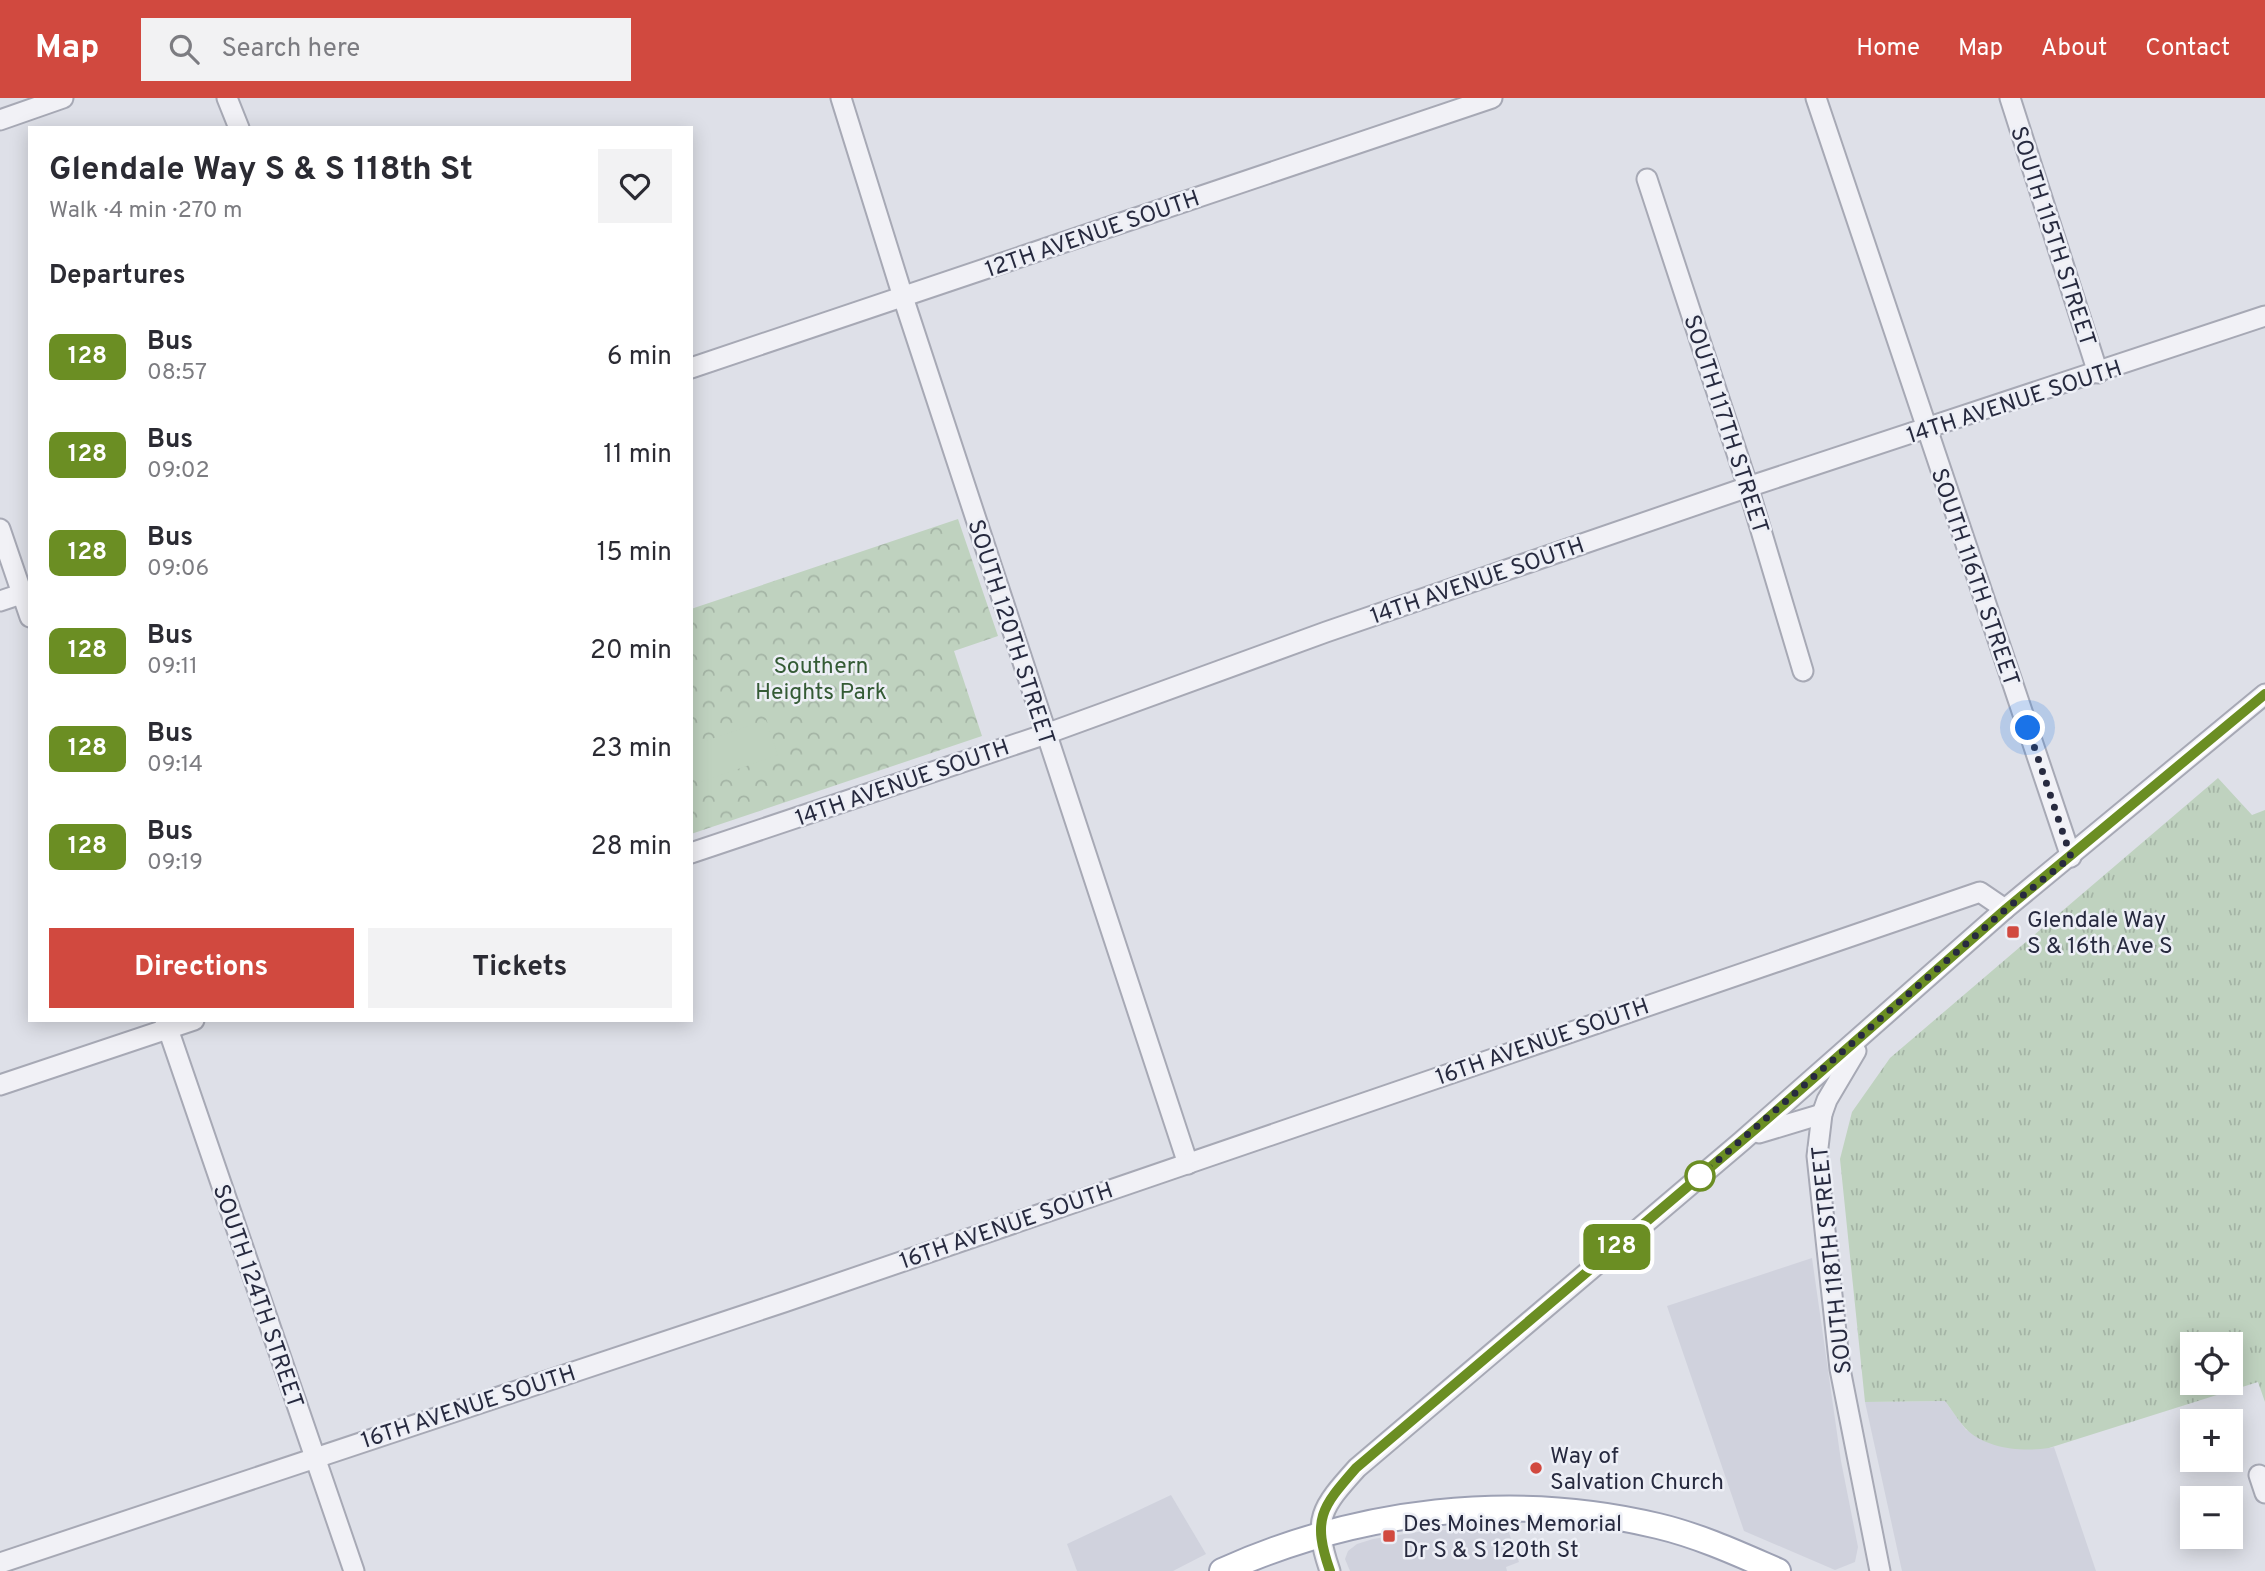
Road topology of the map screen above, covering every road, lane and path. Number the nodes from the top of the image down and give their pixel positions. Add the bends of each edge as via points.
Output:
1 (64, 98) edge
2 (228, 98) edge
3 (841, 98) edge
4 (1492, 98) edge
5 (1816, 98) edge
6 (2010, 98) edge
7 (0, 120) edge
8 (238, 126) edge
9 (1647, 179) dead end
10 (903, 297) junction
11 (2265, 316) edge
12 (693, 367) edge
13 (2098, 373) junction
14 (1926, 430) junction
15 (1748, 487) junction
16 (0, 529) edge
17 (26, 592) edge
18 (0, 601) edge
19 (1802, 671) dead end
20 (2265, 694) edge
21 (1046, 734) junction
22 (693, 852) edge
23 (2071, 857) junction
24 (2006, 909) junction
25 (1902, 1002) junction
26 (167, 1025) edge
27 (0, 1085) edge
28 (1822, 1114) junction
29 (1742, 1141) junction
30 (1188, 1164) junction
31 (313, 1456) junction
32 (1318, 1533) junction
33 (1877, 1543) junction
34 (0, 1563) edge
35 (354, 1571) edge
36 (1222, 1571) edge
37 (1330, 1571) edge
38 (1778, 1571) edge
39 (1865, 1571) edge
40 (1881, 1571) edge

1 - 7 street
2 - 8 street
3 - 10 street, SOUTH 120TH STREET
4 - 10 street, 12TH AVENUE SOUTH
5 - 14 street, SOUTH 116TH STREET
6 - 13 street, SOUTH 115TH STREET
9 - 15 street, SOUTH 117TH STREET
10 - 12 street, 12TH AVENUE SOUTH
10 - 21 street, SOUTH 120TH STREET
11 - 13 street, 14TH AVENUE SOUTH
13 - 14 street, 14TH AVENUE SOUTH
14 - 15 street, 14TH AVENUE SOUTH
14 - 23 street, SOUTH 116TH STREET
15 - 19 street, SOUTH 117TH STREET
15 - 21 street, 14TH AVENUE SOUTH
16 - 17 street
17 - 18 street
20 - 23 street
21 - 22 street, 14TH AVENUE SOUTH
21 - 30 street, SOUTH 120TH STREET
23 - 24 street
24 - 25 street
24 - 30 street, 16TH AVENUE SOUTH via 1980,892
25 - 28 street, SOUTH 118TH STREET via 1862,1042
25 - 29 street
26 - 27 street
26 - 31 street, SOUTH 124TH STREET
28 - 29 street via 1770,1127
28 - 33 street, SOUTH 118TH STREET via 1817,1165 1840,1369
29 - 32 street via 1356,1468 1329,1503
30 - 31 street, 16TH AVENUE SOUTH
31 - 34 street, 16TH AVENUE SOUTH
31 - 35 street, SOUTH 124TH STREET
32 - 36 main road
32 - 37 street
32 - 38 main road via 1446,1511 1537,1509 1660,1526
33 - 39 street
33 - 40 street, SOUTH 118TH STREET

